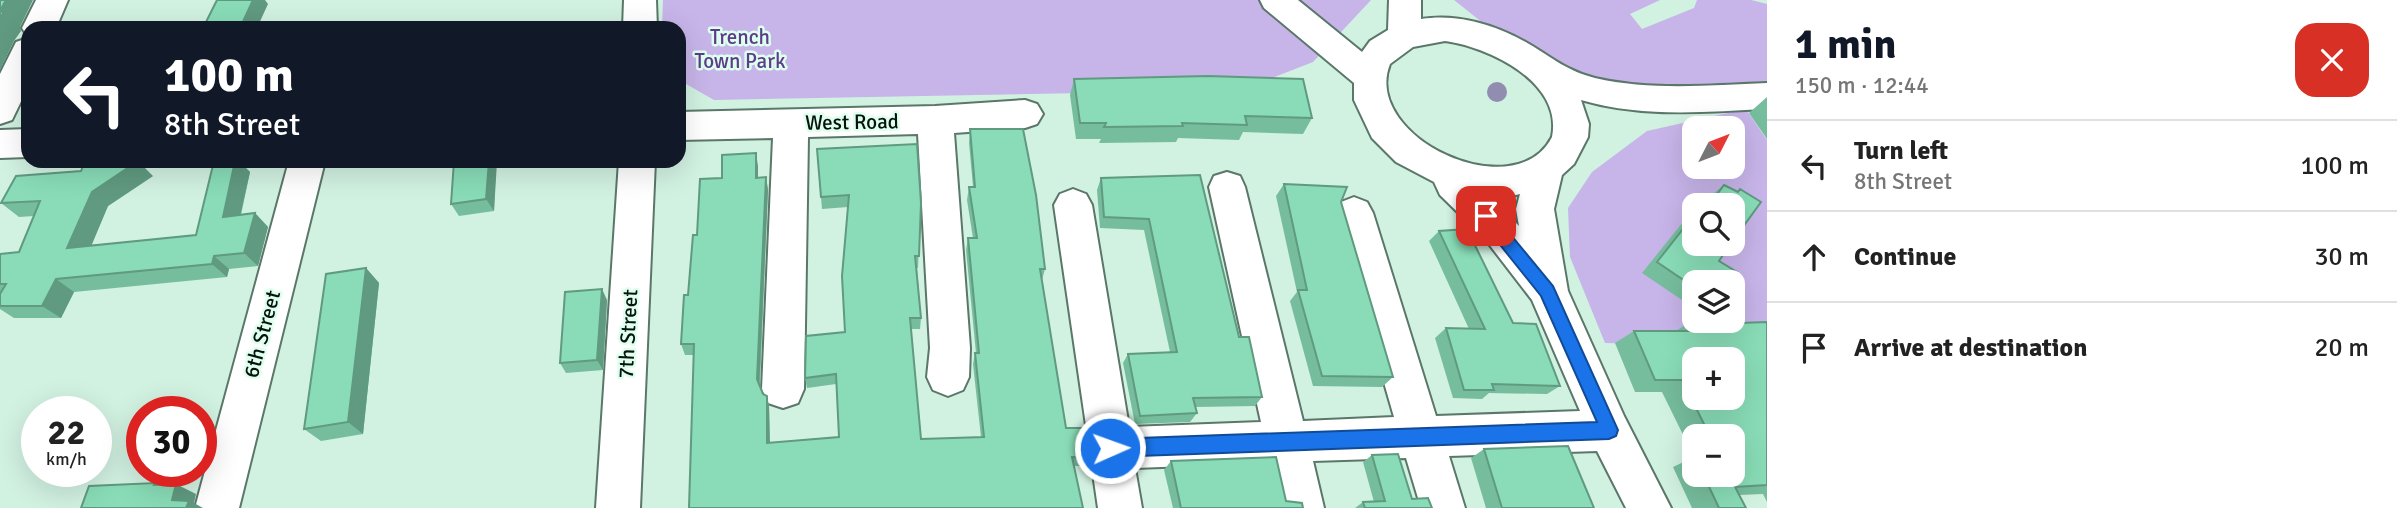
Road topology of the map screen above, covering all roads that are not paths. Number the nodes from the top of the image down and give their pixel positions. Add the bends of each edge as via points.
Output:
1 (52, 0) edge
2 (640, 0) edge
3 (1276, 0) edge
4 (1405, 0) edge
5 (1443, 0) edge
6 (42, 21) edge
7 (640, 21) edge
8 (1480, 34) junction
9 (1404, 35) junction
10 (21, 66) edge
11 (1544, 73) junction
12 (1370, 77) junction
13 (1767, 96) edge
14 (1658, 100) junction
15 (0, 110) edge
16 (1025, 114) dead end
17 (934, 120) junction
18 (791, 123) junction
19 (686, 126) edge
20 (1573, 130) junction
21 (21, 143) edge
22 (0, 144) edge
23 (305, 168) edge
24 (637, 168) edge
25 (1544, 172) junction
26 (1448, 174) junction
27 (1227, 187) dead end
28 (1073, 205) dead end
29 (1354, 214) dead end
30 (1548, 291) junction
31 (948, 377) dead end
32 (783, 389) dead end
33 (1609, 430) junction
34 (1422, 437) junction
35 (1286, 442) junction
36 (1110, 448) junction
37 (217, 508) edge
38 (618, 508) edge
39 (1120, 508) edge
40 (1302, 508) edge
41 (1443, 508) edge
42 (1649, 508) edge

1 - 6 street
2 - 7 street
3 - 12 street
4 - 9 street
5 - 8 street
8 - 9 street via 1445,29
8 - 11 street
9 - 12 street via 1380,53
10 - 15 street
11 - 14 street via 1590,90
11 - 20 street via 1563,99
12 - 26 street via 1371,102 1386,129 1408,150
13 - 14 street
14 - 20 street
16 - 17 street, West Road
17 - 18 street, West Road
17 - 31 street via 950,348
18 - 19 street, West Road
18 - 32 street
20 - 25 street via 1563,151
21 - 22 street
23 - 37 street, 6th Street
24 - 38 street, 7th Street
25 - 26 street via 1497,183
25 - 30 street via 1535,209
26 - 30 street
27 - 35 street
28 - 36 street
29 - 34 street
30 - 33 street
33 - 34 street
33 - 42 street
34 - 35 street
34 - 41 street
35 - 36 street
35 - 40 street
36 - 39 street

